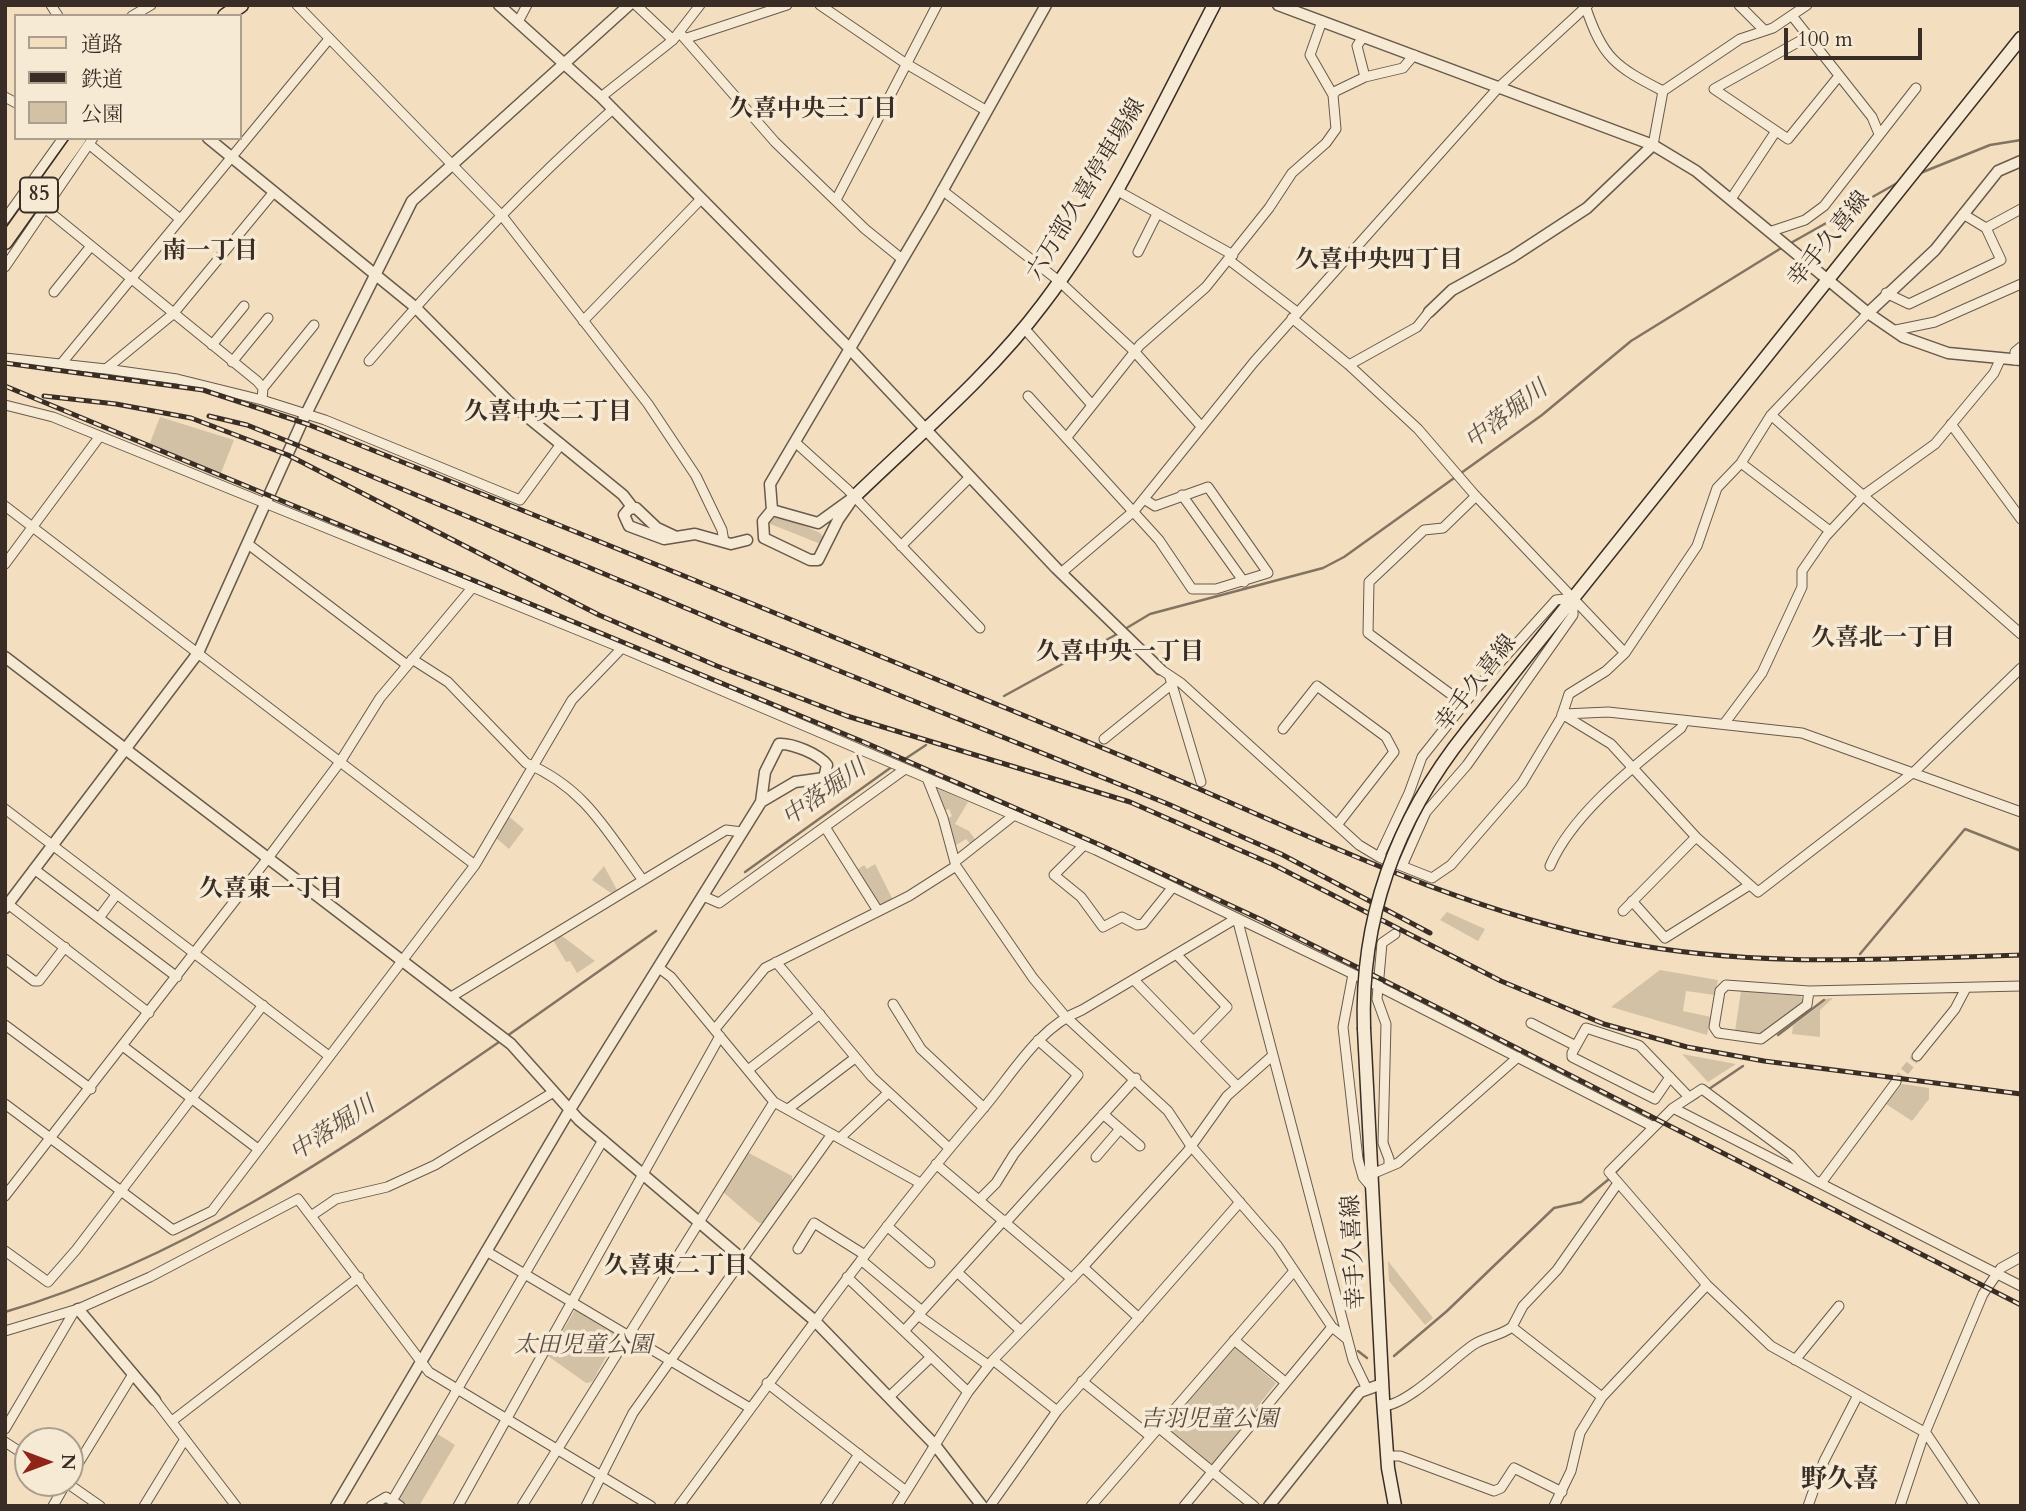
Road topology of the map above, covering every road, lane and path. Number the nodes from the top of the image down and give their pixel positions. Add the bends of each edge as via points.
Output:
1 (297, 5) edge
2 (499, 5) edge
3 (527, 5) edge
4 (629, 5) edge
5 (636, 5) edge
6 (700, 5) edge
7 (787, 5) edge
8 (820, 5) edge
9 (937, 5) edge
10 (1046, 5) edge
11 (1214, 5) edge
12 (1278, 5) edge
13 (1739, 5) edge
14 (1586, 6) edge
15 (1803, 7) edge
16 (1793, 17) junction
17 (1322, 21) junction
18 (519, 22) junction
19 (1763, 30) junction
20 (679, 37) junction
21 (1363, 37) junction
22 (1807, 37) junction
23 (2021, 38) edge
24 (329, 39) junction
25 (1413, 55) junction
26 (565, 63) junction
27 (905, 63) junction
28 (1839, 76) junction
29 (1365, 77) junction
30 (1498, 88) junction
31 (1916, 88) dead end
32 (1663, 91) junction
33 (1333, 94) junction
34 (601, 97) junction
35 (613, 109) junction
36 (987, 111) junction
37 (1776, 131) junction
38 (1879, 134) junction
39 (62, 140) edge
40 (87, 140) edge
41 (210, 140) edge
42 (1653, 145) junction
43 (231, 158) junction
44 (2021, 161) edge
45 (453, 163) junction
46 (942, 190) junction
47 (1116, 190) junction
48 (273, 193) junction
49 (701, 199) junction
50 (1731, 199) junction
51 (836, 200) junction
52 (46, 209) junction
53 (2021, 209) edge
54 (1157, 214) junction
55 (1963, 214) junction
56 (503, 217) junction
57 (5, 219) edge
58 (180, 219) junction
59 (1986, 228) junction
60 (1772, 231) junction
61 (5, 243) edge
62 (91, 246) junction
63 (1138, 252) dead end
64 (1231, 258) junction
65 (902, 259) junction
66 (5, 267) edge
67 (375, 274) junction
68 (1826, 278) junction
69 (131, 279) junction
70 (1059, 281) junction
71 (2021, 284) edge
72 (54, 292) dead end
73 (1886, 293) junction
74 (244, 306) dead end
75 (415, 307) junction
76 (1429, 312) joint
77 (1868, 313) junction
78 (173, 314) junction
79 (1295, 315) junction
80 (268, 318) dead end
81 (583, 321) junction
82 (314, 325) dead end
83 (1024, 328) junction
84 (1896, 330) junction
85 (212, 345) junction
86 (2021, 347) edge
87 (850, 349) junction
88 (1135, 351) junction
89 (5, 358) edge
90 (369, 360) dead end
91 (2000, 360) junction
92 (2018, 360) edge
93 (232, 362) junction
94 (61, 364) junction
95 (1349, 365) junction
96 (106, 369) junction
97 (262, 388) junction
98 (1028, 396) dead end
99 (262, 400) junction
100 (5, 405) edge
101 (1092, 405) junction
102 (306, 414) junction
103 (1771, 415) junction
104 (1951, 424) junction
105 (1200, 425) junction
106 (925, 429) junction
107 (100, 436) junction
108 (1067, 437) junction
109 (795, 442) junction
110 (561, 444) junction
111 (1741, 463) junction
112 (970, 477) junction
113 (1182, 495) junction
114 (1864, 495) junction
115 (1476, 496) junction
116 (854, 497) junction
117 (1143, 499) junction
118 (265, 505) junction
119 (5, 506) edge
120 (633, 508) junction
121 (772, 510) junction
122 (1135, 511) junction
123 (2021, 519) edge
124 (763, 521) junction
125 (814, 523) junction
126 (33, 527) junction
127 (1830, 531) junction
128 (674, 536) junction
129 (747, 540) junction
130 (829, 540) junction
131 (724, 542) junction
132 (767, 542) junction
133 (248, 544) junction
134 (901, 546) junction
135 (5, 564) edge
136 (1061, 573) junction
137 (1244, 582) junction
138 (472, 588) junction
139 (1573, 598) junction
140 (980, 628) dead end
141 (2021, 634) edge
142 (622, 648) junction
143 (198, 653) junction
144 (1625, 653) junction
145 (5, 657) edge
146 (410, 662) junction
147 (2021, 668) edge
148 (1160, 669) joint
149 (1171, 681) junction
150 (1464, 704) junction
151 (1562, 714) junction
152 (1684, 722) junction
153 (1724, 724) junction
154 (1283, 729) dead end
155 (1104, 739) dead end
156 (126, 750) junction
157 (340, 762) junction
158 (532, 766) junction
159 (904, 768) junction
160 (1632, 768) junction
161 (1914, 771) junction
162 (927, 778) junction
163 (1201, 782) dead end
164 (761, 802) junction
165 (5, 809) edge
166 (2021, 812) edge
167 (1013, 816) junction
168 (1338, 825) junction
169 (825, 827) junction
170 (742, 832) junction
171 (1696, 837) junction
172 (52, 845) junction
173 (1083, 846) junction
174 (1379, 857) junction
175 (268, 858) junction
176 (474, 864) junction
177 (956, 864) junction
178 (1402, 866) junction
179 (1550, 866) dead end
180 (34, 869) junction
181 (642, 879) junction
182 (1748, 886) junction
183 (1172, 888) junction
184 (116, 895) junction
185 (703, 896) junction
186 (1632, 901) junction
187 (7, 906) edge
188 (878, 911) junction
189 (1623, 911) dead end
190 (99, 918) junction
191 (1237, 918) junction
192 (1395, 934) dead end
193 (65, 947) junction
194 (195, 954) junction
195 (1177, 955) junction
196 (5, 959) edge
197 (402, 960) junction
198 (776, 962) junction
199 (659, 968) junction
200 (1353, 974) junction
201 (177, 977) junction
202 (1134, 980) junction
203 (1378, 986) junction
204 (2021, 986) edge
205 (1966, 988) junction
206 (1808, 991) junction
207 (452, 997) junction
208 (892, 1004) dead end
209 (262, 1005) junction
210 (149, 1013) junction
211 (820, 1014) junction
212 (1065, 1016) junction
213 (1531, 1023) dead end
214 (5, 1025) edge
215 (717, 1032) junction
216 (1038, 1040) junction
217 (1194, 1041) junction
218 (124, 1046) junction
219 (1576, 1046) junction
220 (329, 1056) junction
221 (1272, 1056) junction
222 (1917, 1056) tunnel mouth
223 (1518, 1057) junction
224 (855, 1058) junction
225 (748, 1070) junction
226 (1670, 1077) junction
227 (1136, 1078) junction
228 (1896, 1082) tunnel mouth
229 (1237, 1087) junction
230 (91, 1089) junction
231 (552, 1093) junction
232 (888, 1093) junction
233 (1689, 1097) junction
234 (191, 1099) junction
235 (774, 1102) junction
236 (5, 1104) edge
237 (984, 1108) junction
238 (1673, 1108) junction
239 (788, 1109) junction
240 (569, 1111) junction
241 (1103, 1114) junction
242 (1654, 1126) junction
243 (1119, 1129) junction
244 (836, 1136) junction
245 (50, 1138) junction
246 (603, 1140) junction
247 (1140, 1146) dead end
248 (1191, 1146) junction
249 (949, 1148) junction
250 (258, 1149) junction
251 (1096, 1157) dead end
252 (936, 1164) junction
253 (1389, 1166) junction
254 (643, 1173) junction
255 (1372, 1174) junction
256 (1817, 1181) junction
257 (920, 1183) junction
258 (1618, 1183) junction
259 (1373, 1189) junction
260 (121, 1192) junction
261 (5, 1196) edge
262 (979, 1199) junction
263 (1240, 1202) junction
264 (312, 1216) junction
265 (699, 1221) junction
266 (1006, 1221) junction
267 (887, 1227) junction
268 (798, 1249) dead end
269 (5, 1251) edge
270 (486, 1251) junction
271 (2021, 1257) edge
272 (863, 1258) junction
273 (743, 1259) junction
274 (930, 1263) dead end
275 (1083, 1267) junction
276 (1294, 1271) junction
277 (957, 1272) junction
278 (526, 1273) junction
279 (1996, 1274) junction
280 (359, 1277) junction
281 (847, 1277) junction
282 (1072, 1279) junction
283 (1707, 1285) junction
284 (2021, 1286) edge
285 (573, 1301) junction
286 (1839, 1306) dead end
287 (77, 1309) junction
288 (920, 1313) junction
289 (1139, 1318) junction
290 (814, 1320) junction
291 (1332, 1327) junction
292 (1512, 1327) junction
293 (1020, 1329) junction
294 (5, 1331) edge
295 (904, 1331) junction
296 (628, 1335) junction
297 (1347, 1339) junction
298 (1234, 1340) junction
299 (930, 1357) junction
300 (1796, 1360) junction
301 (671, 1361) junction
302 (421, 1362) junction
303 (990, 1363) junction
304 (134, 1374) junction
305 (1082, 1381) junction
306 (1285, 1382) junction
307 (767, 1383) junction
308 (1382, 1384) junction
309 (1366, 1387) junction
310 (458, 1388) junction
311 (968, 1392) junction
312 (1858, 1395) junction
313 (889, 1397) junction
314 (1602, 1397) junction
315 (155, 1399) joint
316 (1383, 1406) junction
317 (750, 1408) junction
318 (1057, 1411) junction
319 (509, 1418) junction
320 (172, 1421) junction
321 (1158, 1427) junction
322 (5, 1429) edge
323 (1926, 1433) junction
324 (1150, 1437) junction
325 (185, 1439) junction
326 (935, 1445) junction
327 (557, 1449) junction
328 (84, 1454) edge
329 (859, 1454) junction
330 (1387, 1456) junction
331 (1213, 1472) junction
332 (602, 1476) junction
333 (906, 1491) junction
334 (1562, 1492) junction
335 (84, 1495) edge
336 (396, 1503) edge
337 (100, 1506) edge
338 (144, 1506) edge
339 (236, 1506) edge
340 (336, 1506) edge
341 (371, 1506) edge
342 (458, 1506) edge
343 (522, 1506) edge
344 (586, 1506) edge
345 (651, 1506) edge
346 (679, 1506) edge
347 (825, 1506) edge
348 (897, 1506) edge
349 (982, 1506) edge
350 (990, 1506) edge
351 (1091, 1506) edge
352 (1184, 1506) edge
353 (1254, 1506) edge
354 (1269, 1506) edge
355 (1395, 1506) edge
356 (1554, 1506) edge
357 (1808, 1506) edge
358 (1900, 1506) edge
359 (1975, 1506) edge

1 - 24 street
2 - 18 street
3 - 18 street
4 - 26 street
5 - 20 street
6 - 20 street
7 - 20 street
8 - 27 street
9 - 27 street
10 - 36 street
11 - 47 main road, 六万部久喜停車場線
12 - 17 street
13 - 19 street
14 - 30 street
14 - 32 street via 1602,47 1623,71
15 - 16 street
16 - 19 street
16 - 22 street
17 - 21 street
17 - 33 street via 1310,55
18 - 26 street
19 - 32 street via 1740,39
20 - 34 street
20 - 51 street
21 - 25 street
21 - 29 street via 1357,47
22 - 28 street
22 - 37 street via 1714,89
23 - 68 main road, 幸手久喜線
24 - 43 street
24 - 45 street
25 - 29 street via 1403,68
25 - 30 street
26 - 34 street
26 - 45 street
27 - 36 street
27 - 51 street
28 - 37 street via 1788,139
28 - 38 street via 1872,117
29 - 33 street
30 - 42 street
30 - 79 street
31 - 38 street
32 - 42 street
33 - 64 street via 1336,130 1292,173
34 - 35 street
35 - 49 street
35 - 56 street
36 - 46 street
37 - 50 street
38 - 60 street via 1824,206 1805,220
39 - 57 street
40 - 52 street
40 - 58 street
40 - 61 main road, 85
41 - 43 street
42 - 50 street
42 - 76 street via 1587,208 1452,290
43 - 48 street
43 - 58 street
44 - 55 street via 1998,171
45 - 56 street
45 - 67 street via 412,201
46 - 65 street
46 - 70 street
47 - 54 street
47 - 70 main road, 六万部久喜停車場線
48 - 67 street
48 - 78 street
49 - 81 street
49 - 87 street
50 - 60 street
51 - 65 street
52 - 62 street
52 - 66 street
53 - 59 street
54 - 63 street
54 - 64 street
55 - 59 street
55 - 73 street via 1935,250
56 - 75 street
56 - 81 street
58 - 69 street
59 - 73 street via 2001,260 1909,304
60 - 68 street
62 - 69 street
62 - 72 street
64 - 79 street
64 - 88 street
65 - 87 street
67 - 75 street
67 - 102 street
68 - 77 street
68 - 139 main road, 幸手久喜線
69 - 78 street
69 - 94 street
70 - 83 main road, 六万部久喜停車場線
70 - 88 street
71 - 84 street via 1936,322
73 - 77 street
74 - 85 street
75 - 90 street
75 - 110 street via 509,402
76 - 95 street via 1417,327
77 - 84 street
77 - 103 street
78 - 85 street
78 - 96 street
79 - 95 street
79 - 105 street
80 - 93 street
81 - 131 street via 648,404 695,477
82 - 97 street
83 - 101 street
83 - 106 main road, 六万部久喜停車場線
84 - 91 street via 1948,354
85 - 93 street
86 - 92 street via 2015,352
87 - 106 street
87 - 109 street
88 - 101 street
88 - 105 street
89 - 94 street
91 - 92 street
91 - 104 street
93 - 97 street
94 - 96 street
95 - 115 street via 1418,429
96 - 99 street via 177,379
97 - 99 street
98 - 108 street
99 - 102 street
100 - 107 street
101 - 108 street
102 - 110 street via 520,500
102 - 118 street
103 - 111 street
103 - 114 street
104 - 114 street via 1935,443
104 - 123 street
105 - 117 street
106 - 112 street
106 - 116 main road, 六万部久喜停車場線
107 - 118 street
107 - 126 street
108 - 122 street
109 - 116 street
109 - 121 street via 770,484
110 - 120 street
111 - 127 street
111 - 144 street via 1717,488 1697,546
112 - 134 street
112 - 136 street
113 - 117 street via 1155,506
113 - 137 street
113 - 137 street via 1208,487 1268,573
114 - 127 street
114 - 141 street
115 - 139 street
115 - 150 street via 1443,528 1424,530 1369,582 1368,633
116 - 125 street
116 - 130 street
116 - 134 street
117 - 122 street
118 - 133 street
118 - 138 street
119 - 126 street
120 - 128 street
120 - 128 street via 624,518 628,526 664,539
121 - 124 street
121 - 125 street
122 - 136 street
122 - 137 street via 1192,589 1216,590
124 - 129 street
124 - 132 street
125 - 130 street
126 - 135 street
126 - 143 street
127 - 153 street via 1802,571 1802,587 1762,673
128 - 131 street via 695,534
129 - 131 street
129 - 132 street
130 - 132 street via 814,561
133 - 143 street
133 - 146 street
134 - 140 street
136 - 148 street
138 - 142 street
138 - 146 street
139 - 144 street
139 - 150 street via 1556,600
139 - 178 street via 1573,615 1467,765 1426,813
139 - 255 main road, 幸手久喜線, bridge via 1423,793 1386,872 1367,957 1364,1029
142 - 158 street via 572,700
142 - 159 street
143 - 156 street
143 - 157 street
144 - 151 street via 1569,694
145 - 156 street
146 - 157 street via 380,698
146 - 158 street via 448,682
147 - 161 street
148 - 149 street
149 - 155 street
149 - 163 street
149 - 168 street via 1181,683
150 - 174 street via 1422,757
151 - 152 street via 1608,712
151 - 160 street via 1611,744
151 - 178 street via 1522,783 1442,874 1432,878
152 - 153 street
152 - 160 street
153 - 161 street via 1802,733
154 - 168 street via 1317,686 1386,737 1395,752
156 - 172 street
156 - 175 street
157 - 175 street
157 - 176 street
158 - 176 street
158 - 181 street via 583,798
159 - 162 street
159 - 169 street
160 - 171 street
160 - 179 street via 1561,844
161 - 166 street
161 - 182 street via 1758,892
162 - 167 street
162 - 177 street
164 - 164 street via 765,772 779,744 823,759 827,765 824,778 795,782
164 - 170 street
165 - 172 street
167 - 173 street
167 - 177 street
168 - 174 street
169 - 185 street via 719,903
169 - 188 street
170 - 181 street via 726,830
170 - 185 street
171 - 182 street
171 - 186 street
172 - 180 street
172 - 184 street
173 - 183 street
173 - 183 street via 1054,875 1081,897 1103,926 1125,917 1143,924
174 - 178 street
175 - 194 street
175 - 197 street
176 - 197 street
177 - 188 street
177 - 212 street
180 - 187 street
180 - 190 street
181 - 207 street
182 - 186 street via 1665,938
183 - 191 street
184 - 190 street
184 - 194 street
185 - 199 street
186 - 189 street
187 - 193 street
188 - 198 street
190 - 201 street
191 - 195 street
191 - 200 street
191 - 221 street
192 - 203 street via 1382,943
193 - 196 street via 39,981
193 - 210 street
194 - 201 street
194 - 209 street
195 - 202 street
195 - 217 street via 1227,1007
197 - 207 street
197 - 220 street
198 - 211 street
198 - 215 street via 765,968
199 - 215 street
199 - 240 street
200 - 203 street
200 - 259 street via 1343,1027 1358,1160
201 - 210 street
202 - 212 street
202 - 217 street
203 - 223 street
203 - 253 street via 1377,999 1386,1024 1382,1143
204 - 205 street
205 - 206 street
205 - 222 street
206 - 206 street via 1726,985 1720,991 1714,1027 1718,1032 1761,1039 1807,1005
207 - 231 street via 511,1044
208 - 237 street via 921,1049
209 - 220 street
209 - 234 street
210 - 218 street
211 - 224 street
211 - 225 street
212 - 216 street
212 - 227 street
213 - 219 street
214 - 230 street
215 - 225 street
215 - 254 street
216 - 237 street
216 - 262 street via 1078,1075
217 - 229 street
218 - 230 street
218 - 234 street
219 - 226 street via 1586,1028 1638,1045
219 - 226 street via 1572,1057 1655,1099
220 - 250 street
221 - 229 street
221 - 297 street
223 - 242 street
223 - 253 street via 1398,1163
224 - 232 street
224 - 239 street
225 - 235 street
226 - 233 street
227 - 241 street
227 - 248 street via 1168,1111
228 - 256 street
229 - 248 street
230 - 245 street
231 - 240 street
231 - 264 street via 435,1165 387,1187 336,1199
232 - 244 street
232 - 249 street
233 - 238 street
233 - 256 street via 1702,1089 1791,1155
234 - 250 street
234 - 260 street
235 - 239 street
235 - 265 street
236 - 245 street
237 - 249 street
238 - 242 street
238 - 256 street
239 - 244 street
240 - 246 street
240 - 270 street
241 - 243 street
241 - 266 street
242 - 258 street via 1609,1172
243 - 247 street
243 - 251 street
244 - 257 street
244 - 273 street
245 - 260 street
245 - 261 street
246 - 254 street
246 - 278 street
248 - 263 street
248 - 275 street
249 - 252 street
250 - 260 street via 212,1211 173,1230
252 - 257 street
252 - 262 street
253 - 255 street
254 - 265 street
254 - 285 street
255 - 259 main road, 幸手久喜線
256 - 279 street
257 - 267 street
258 - 283 street
258 - 292 street
259 - 308 main road, 幸手久喜線
260 - 269 street via 48,1282
262 - 266 street
263 - 276 street
263 - 289 street
264 - 280 street
264 - 287 street via 298,1199 292,1200 224,1241
265 - 273 street
265 - 296 street
266 - 277 street
266 - 282 street
267 - 272 street
267 - 274 street
268 - 272 street via 814,1223
270 - 278 street
270 - 302 street
271 - 279 street
272 - 281 street
272 - 288 street
273 - 290 street
273 - 301 street
275 - 282 street
275 - 289 street
276 - 291 street
276 - 298 street
277 - 288 street
277 - 293 street
278 - 285 street
278 - 310 street
279 - 284 street
279 - 323 street via 1983,1294
280 - 302 street
280 - 320 street
281 - 290 street
281 - 295 street
282 - 293 street
283 - 300 street via 1771,1346
283 - 314 street
285 - 296 street
285 - 319 street
286 - 300 street
287 - 294 street
287 - 304 street
287 - 322 street
288 - 295 street
288 - 303 street
289 - 305 street
290 - 307 street
290 - 313 street
291 - 297 street
291 - 306 street
292 - 314 street
292 - 316 street via 1474,1344 1406,1397
293 - 303 street
295 - 299 street
296 - 301 street
296 - 327 street
297 - 309 street via 1356,1373
298 - 306 street
298 - 321 street
299 - 311 street
299 - 313 street
300 - 312 street
301 - 317 street
301 - 332 street via 632,1413
302 - 310 street via 429,1372
302 - 340 street
303 - 311 street
303 - 318 street
304 - 315 street
304 - 328 street
305 - 318 street
305 - 324 street
306 - 331 street
307 - 317 street
307 - 329 street
308 - 309 street
308 - 316 main road, 幸手久喜線
309 - 354 street
310 - 319 street
310 - 336 street
311 - 326 street
312 - 323 street
312 - 357 street via 1824,1461
313 - 326 street
314 - 334 street via 1580,1433
315 - 320 street
316 - 330 main road, 幸手久喜線
317 - 346 street
318 - 350 street
319 - 327 street
319 - 342 street
320 - 325 street
321 - 324 street
321 - 331 street
323 - 358 street
323 - 359 street
324 - 351 street
325 - 338 street
325 - 339 street
326 - 333 street
326 - 349 street
327 - 332 street
327 - 343 street
329 - 333 street
329 - 347 street
330 - 334 street via 1400,1456 1494,1491 1514,1468
330 - 355 main road, 幸手久喜線
331 - 352 street
331 - 353 street
332 - 344 street
332 - 345 street
333 - 348 street
334 - 356 street
335 - 337 street
336 - 341 street via 386,1496

